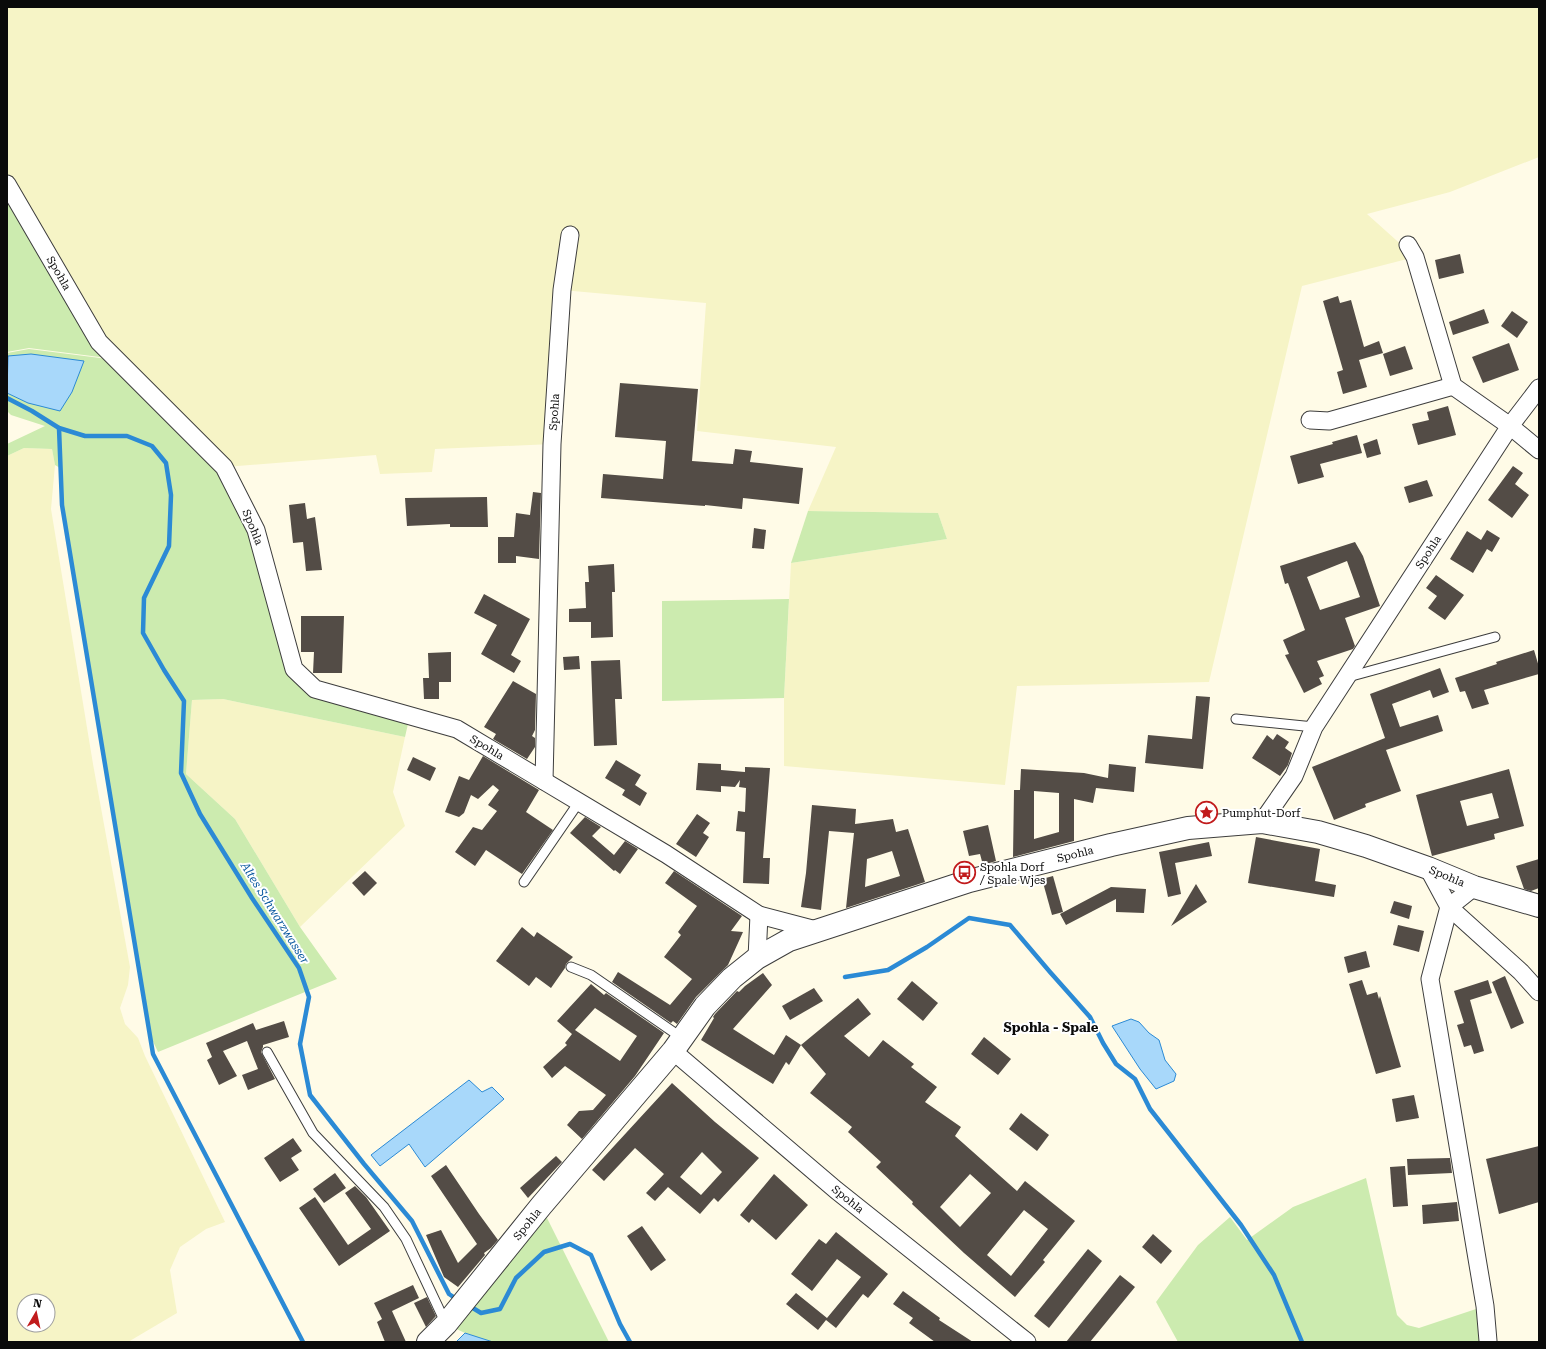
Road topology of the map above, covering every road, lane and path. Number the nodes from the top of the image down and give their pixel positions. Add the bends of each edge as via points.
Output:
1 (7, 184) edge
2 (570, 235) dead end
3 (1408, 245) dead end
4 (1453, 386) junction
5 (1539, 388) edge
6 (1310, 420) dead end
7 (1510, 426) junction
8 (1539, 450) edge
9 (1495, 637) dead end
10 (1347, 677) junction
11 (1236, 719) dead end
12 (1314, 727) junction
13 (544, 781) junction
14 (579, 802) junction
15 (1262, 822) junction
16 (1428, 868) junction
17 (524, 882) dead end
18 (1474, 887) junction
19 (1539, 906) edge
20 (1449, 907) junction
21 (759, 915) junction
22 (816, 930) junction
23 (757, 958) junction
24 (571, 968) dead end
25 (1539, 992) edge
26 (677, 1045) junction
27 (267, 1052) dead end
28 (450, 1319) junction
29 (1488, 1341) edge
30 (428, 1342) edge
31 (1027, 1342) edge

1 - 13 street, Spohla via 99,342 224,467 256,530 294,669 315,689 457,729
2 - 13 street, Spohla via 562,290 552,444
3 - 4 street via 1415,257
4 - 6 street via 1329,421
4 - 7 street
5 - 7 street, Spohla
7 - 8 street
7 - 10 street, Spohla
9 - 10 lane
10 - 12 street, Spohla
11 - 12 lane
12 - 15 street, Spohla via 1294,776
13 - 14 street, Spohla
14 - 17 lane
14 - 21 street, Spohla via 666,854
15 - 16 street, Spohla via 1318,832
15 - 22 street, Spohla via 1188,828 1111,845 969,881
16 - 18 street, Spohla
16 - 20 street
18 - 19 street, Spohla
18 - 20 street
20 - 25 street via 1521,972
20 - 29 street via 1430,979 1485,1306
21 - 22 street, Spohla
21 - 23 street
22 - 23 street, Spohla via 789,940
23 - 26 street, Spohla via 732,978 705,1006
24 - 26 lane via 591,974
26 - 28 street, Spohla via 541,1206
26 - 31 street, Spohla via 836,1190
27 - 28 lane via 313,1133 384,1207 406,1239
28 - 30 street, Spohla

